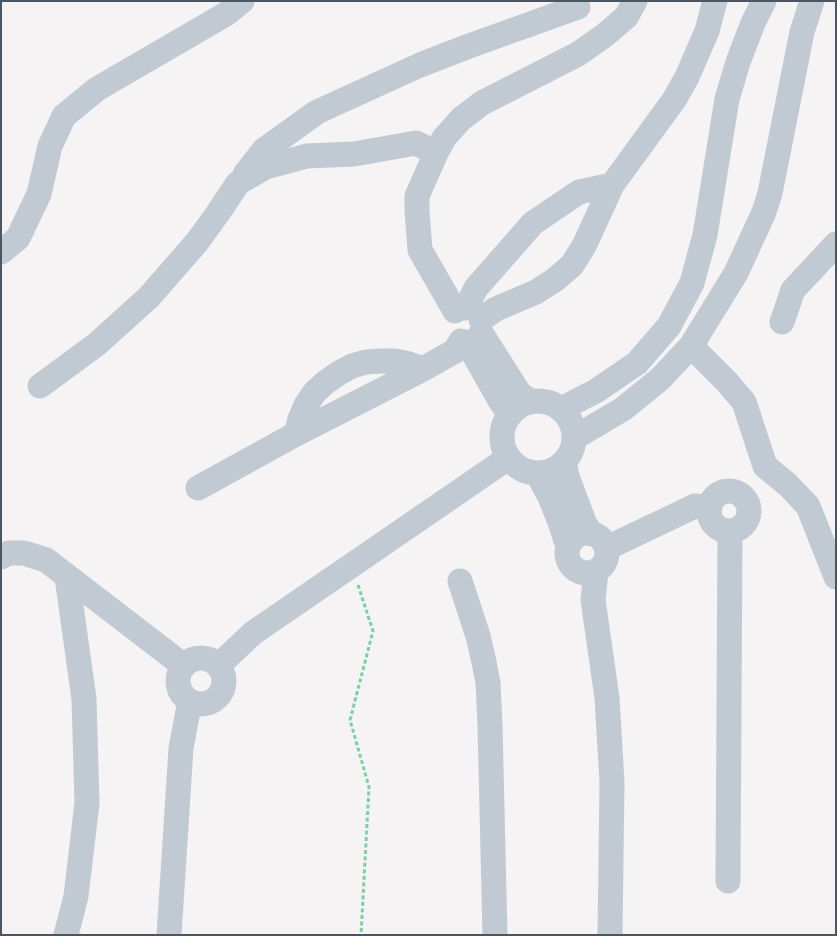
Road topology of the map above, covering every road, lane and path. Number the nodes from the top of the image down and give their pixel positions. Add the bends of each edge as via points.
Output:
1 (242, 1) edge
2 (635, 1) edge
3 (716, 1) edge
4 (764, 1) edge
5 (812, 1) edge
6 (578, 7) dead end
7 (294, 129) junction
8 (436, 153) junction
9 (307, 156) junction
10 (238, 183) junction
11 (612, 186) junction
12 (836, 244) edge
13 (1, 252) edge
14 (782, 322) dead end
15 (468, 326) junction
16 (691, 346) junction
17 (423, 369) junction
18 (40, 386) dead end
19 (531, 402) junction
20 (561, 409) junction
21 (510, 415) junction
22 (296, 434) junction
23 (574, 438) junction
24 (508, 458) junction
25 (564, 462) junction
26 (537, 473) junction
27 (198, 488) dead end
28 (710, 507) junction
29 (730, 531) junction
30 (599, 541) junction
31 (568, 547) junction
32 (1, 557) edge
33 (352, 565) junction
34 (588, 571) junction
35 (68, 577) junction
36 (836, 577) edge
37 (460, 581) dead end
38 (184, 666) junction
39 (218, 666) junction
40 (190, 701) junction
41 (728, 881) dead end
42 (168, 929) edge
43 (66, 935) edge
44 (361, 935) edge
45 (495, 935) edge
46 (610, 935) edge

1 - 13 street via 226,14 97,89 64,116 50,146 39,194 18,238
2 - 8 street via 616,27 578,54 482,103 461,119
3 - 11 street via 707,31 674,100
4 - 20 street via 738,62 727,99 705,235 692,283 669,326 637,363 596,391
5 - 16 street via 802,32 764,212 736,273
6 - 7 street via 468,46 368,88 317,112
7 - 9 street via 297,147 302,155
7 - 10 street via 264,150
8 - 9 street via 416,142 354,154
8 - 15 street via 417,196 420,250
9 - 10 street via 266,167
10 - 18 street via 197,242 148,297 97,344
11 - 15 street via 572,265 536,292 496,309
11 - 15 street via 579,192 533,223 476,288
12 - 14 street via 793,290
15 - 17 street via 455,351
15 - 19 street via 519,392
15 - 21 street via 501,402
16 - 23 street via 660,379 623,409
16 - 36 street via 744,402 765,466 808,506
17 - 22 street
17 - 22 street via 395,361 380,361 366,362 339,372 315,392 303,412
19 - 20 street via 552,404
19 - 21 street via 523,404
20 - 23 street via 573,427
21 - 24 street via 502,436
22 - 27 street
23 - 25 street via 570,455
24 - 26 street via 516,466
24 - 33 street
25 - 26 street via 547,472
25 - 30 street via 584,522
26 - 31 street via 550,497
28 - 29 street via 709,515 716,526
28 - 29 street via 714,498 726,492 743,498 748,516 740,527
28 - 30 street via 695,506
29 - 41 street
30 - 31 street via 585,533
30 - 34 street via 607,555 605,562 602,567
31 - 34 street via 568,559 574,569
32 - 35 street via 9,553 24,553 46,560
33 - 39 street via 253,633
33 - 44 path via 373,631 350,720 369,787
34 - 46 street via 607,698 612,782
35 - 38 street
35 - 43 street via 84,699 87,802 76,896
37 - 45 street via 478,636 488,683
38 - 39 street via 204,659
38 - 40 street via 178,680 179,687
39 - 40 street via 224,686 217,698 204,704
40 - 42 street via 181,748

